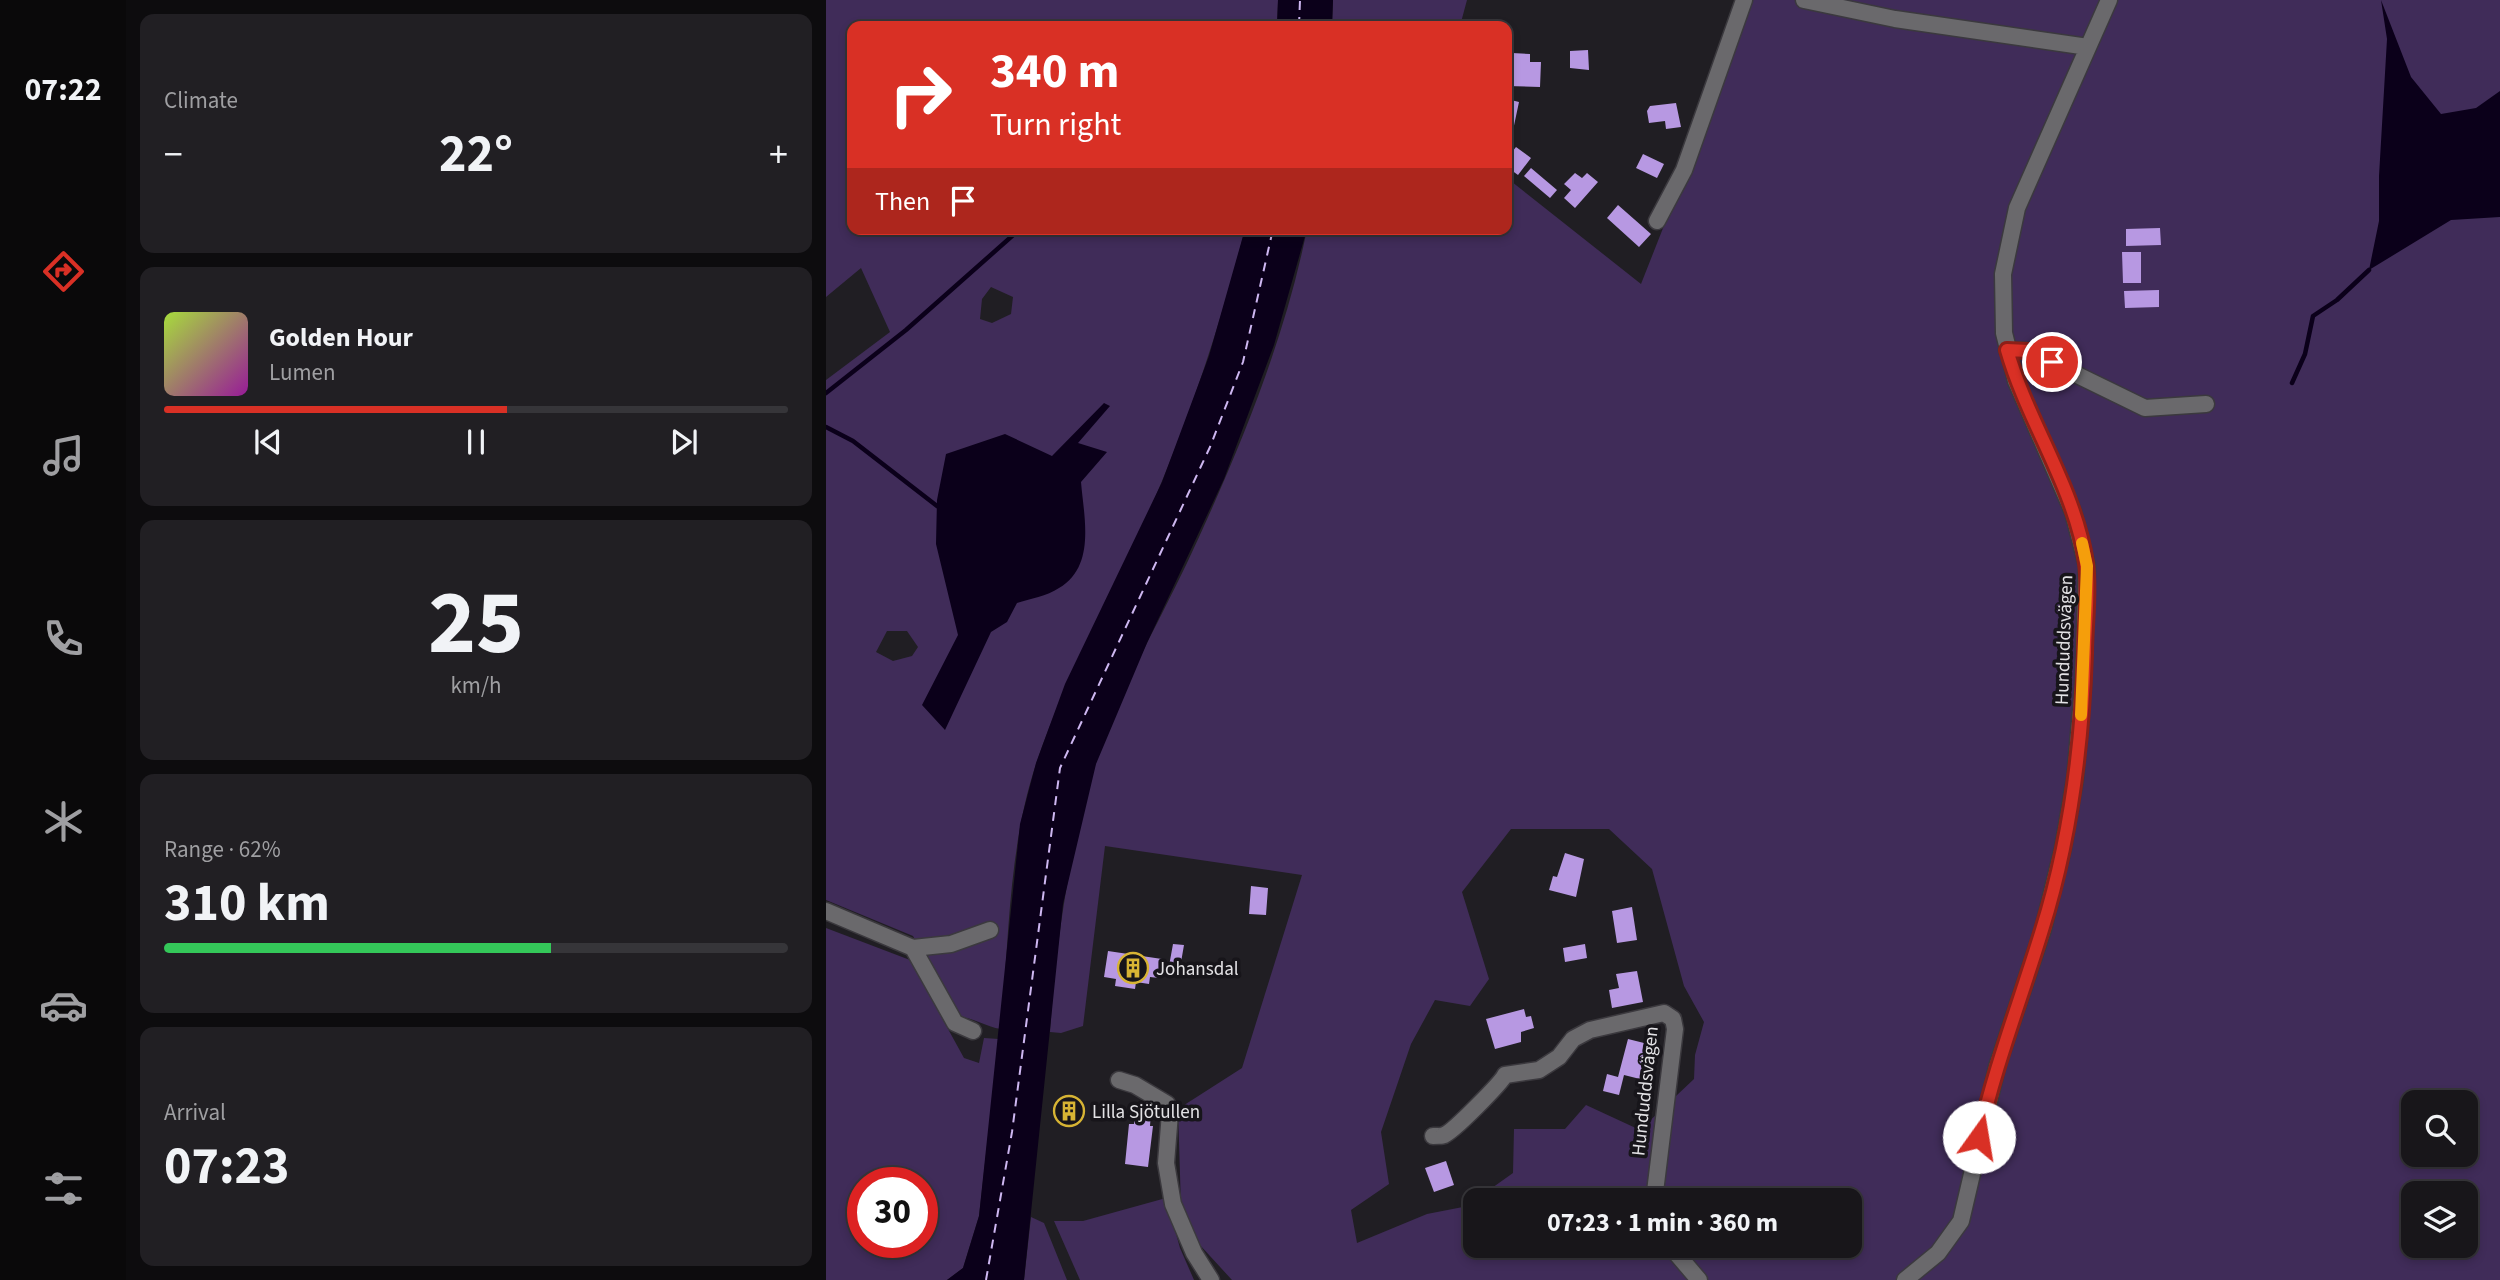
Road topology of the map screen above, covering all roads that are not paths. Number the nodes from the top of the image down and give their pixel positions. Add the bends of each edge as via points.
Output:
1 (1744, 0) edge
2 (1804, 0) edge
3 (2109, 0) edge
4 (1826, 2) edge
5 (2088, 47) junction
6 (1657, 221) dead end
7 (2007, 350) junction
8 (2206, 404) dead end
9 (826, 911) edge
10 (990, 930) dead end
11 (913, 948) junction
12 (973, 1031) dead end
13 (1118, 1080) dead end
14 (1433, 1136) dead end
15 (1655, 1188) edge
16 (1680, 1258) edge
17 (1208, 1274) edge
18 (1222, 1280) edge
19 (1699, 1280) edge
20 (1905, 1280) edge

1 - 6 street via 1684,170
2 - 4 street
3 - 5 street, Hunduddsvägen
4 - 5 street via 1895,19
5 - 7 street, Hunduddsvägen via 2017,208 2007,243 2002,302
7 - 8 street via 2028,351 2145,408
7 - 20 street, Hunduddsvägen via 2016,382 2073,512 2087,566 2084,687 2074,779 2043,929 1997,1067 1961,1221 1938,1253
9 - 11 street
10 - 11 street via 951,944
11 - 12 street via 955,1023
13 - 17 street via 1167,1104 1167,1163 1173,1204
14 - 15 street, Hunduddsvägen via 1444,1136 1463,1121 1505,1075 1539,1070 1590,1030 1664,1013 1673,1019 1675,1029
16 - 19 street
17 - 18 street

